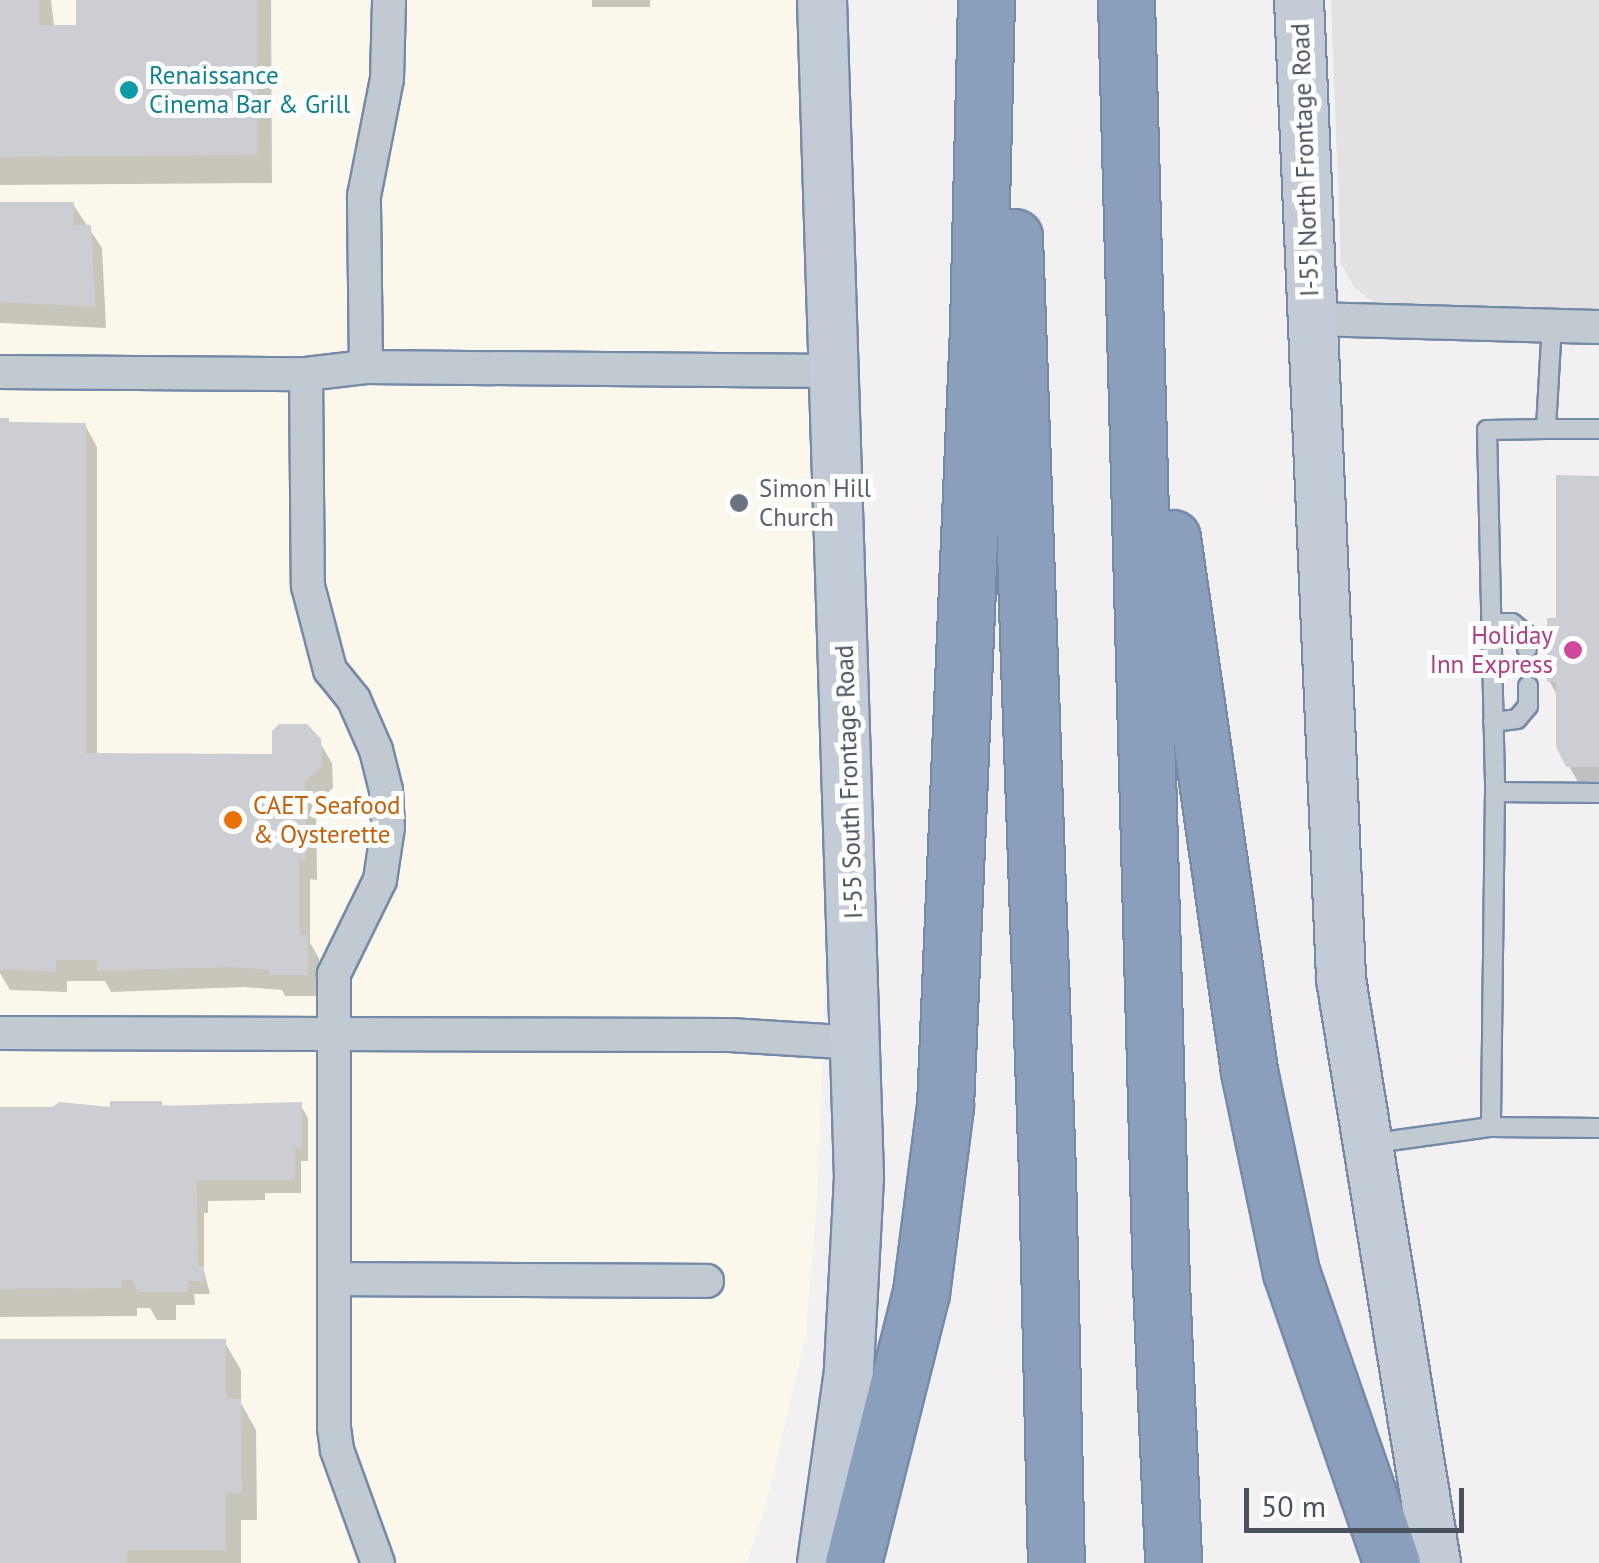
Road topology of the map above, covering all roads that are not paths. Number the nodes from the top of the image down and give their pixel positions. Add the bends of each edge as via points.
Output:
1 (389, 0) edge
2 (822, 0) edge
3 (986, 0) edge
4 (1005, 0) edge
5 (1126, 0) edge
6 (1299, 0) edge
7 (1128, 76) junction
8 (1311, 319) junction
9 (1552, 324) junction
10 (1599, 326) edge
11 (366, 367) junction
12 (834, 371) junction
13 (0, 372) edge
14 (306, 374) junction
15 (1546, 429) junction
16 (1599, 429) edge
17 (1492, 623) junction
18 (1528, 649) dead end
19 (1528, 686) dead end
20 (1493, 722) junction
21 (1495, 792) junction
22 (1599, 793) edge
23 (0, 1033) edge
24 (334, 1035) junction
25 (858, 1043) junction
26 (1491, 1127) junction
27 (1599, 1128) edge
28 (1368, 1144) junction
29 (335, 1279) junction
30 (708, 1281) dead end
31 (378, 1563) edge
32 (822, 1563) edge
33 (853, 1563) edge
34 (1056, 1563) edge
35 (1172, 1563) edge
36 (1392, 1563) edge
37 (1436, 1563) edge

1 - 11 street via 387,78 364,196
2 - 12 street, I-55 South Frontage Road
3 - 33 highway via 946,1106 921,1293
4 - 34 highway
5 - 7 highway
6 - 8 street, I-55 North Frontage Road
7 - 35 highway
7 - 36 highway via 1177,585 1249,1072 1291,1272
8 - 9 street
8 - 28 street, I-55 North Frontage Road via 1341,979
9 - 10 street
9 - 15 lane
11 - 12 street
11 - 14 street
12 - 25 street, I-55 South Frontage Road
13 - 14 street
14 - 24 street via 308,586 330,670 354,700 376,750 388,827 380,880 334,974
15 - 16 lane
15 - 17 lane via 1487,430
17 - 18 lane via 1512,623 1526,634
17 - 20 lane
19 - 20 lane via 1528,706 1518,719
20 - 21 lane
21 - 22 lane
21 - 26 lane
23 - 24 street
24 - 25 street via 730,1035
24 - 29 street
25 - 32 street, I-55 South Frontage Road via 850,1371
26 - 27 lane
26 - 28 lane
28 - 37 street, I-55 North Frontage Road
29 - 30 street
29 - 31 street via 336,1439

